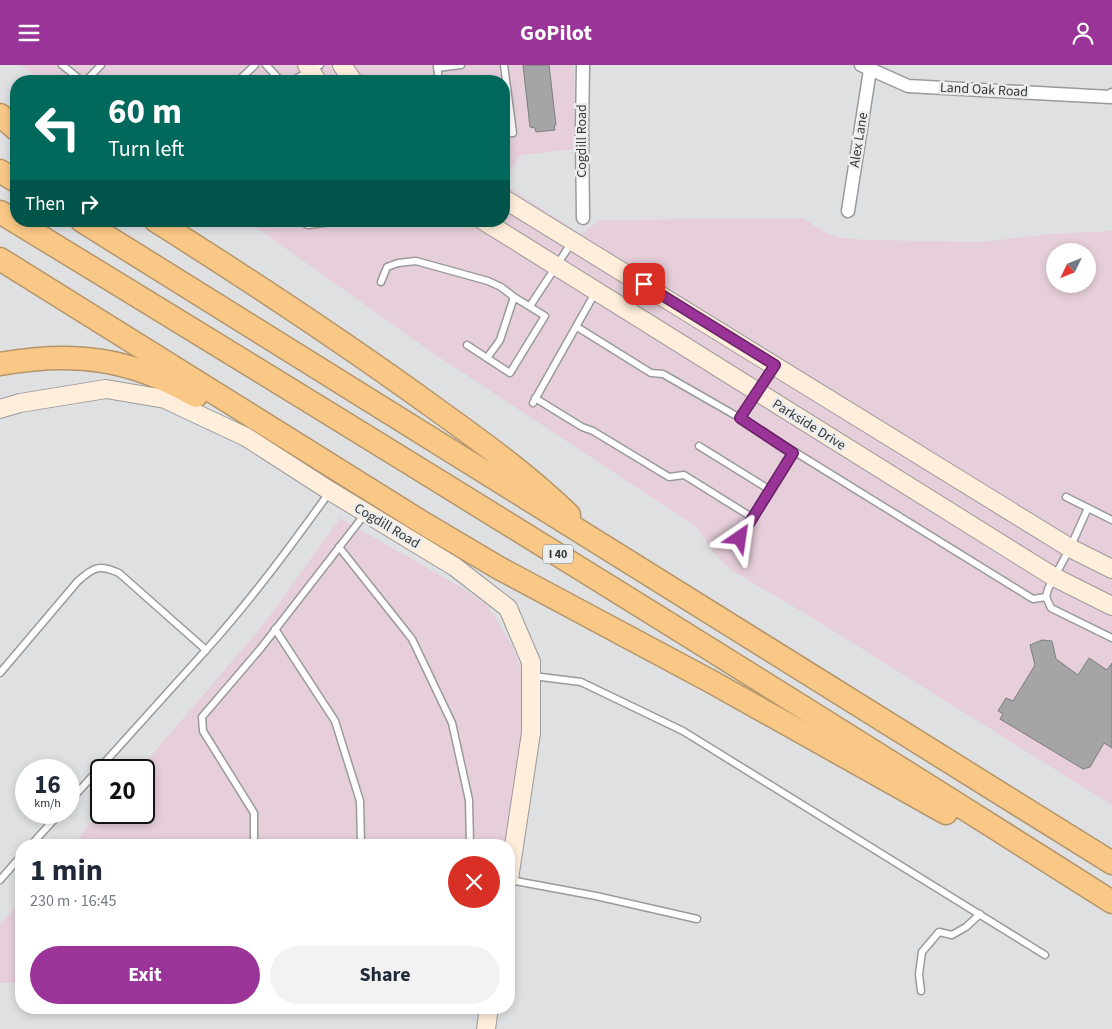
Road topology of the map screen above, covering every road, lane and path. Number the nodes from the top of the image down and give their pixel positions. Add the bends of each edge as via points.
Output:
1 (62, 65) edge
2 (101, 65) edge
3 (255, 65) edge
4 (266, 65) edge
5 (461, 65) edge
6 (583, 65) edge
7 (437, 66) edge
8 (866, 67) edge
9 (76, 75) edge
10 (90, 75) edge
11 (244, 75) edge
12 (275, 75) edge
13 (1112, 95) edge
14 (510, 110) edge
15 (0, 115) edge
16 (10, 124) edge
17 (510, 133) edge
18 (510, 203) edge
19 (848, 211) dead end
20 (583, 218) dead end
21 (25, 227) edge
22 (92, 227) edge
23 (165, 227) edge
24 (493, 227) edge
25 (573, 241) junction
26 (0, 259) edge
27 (556, 267) junction
28 (381, 282) dead end
29 (596, 292) junction
30 (514, 297) junction
31 (530, 306) junction
32 (577, 327) junction
33 (467, 345) dead end
34 (487, 358) junction
35 (0, 364) edge
36 (775, 365) junction
37 (756, 392) junction
38 (0, 409) edge
39 (740, 418) junction
40 (699, 446) dead end
41 (793, 453) junction
42 (770, 490) junction
43 (330, 491) junction
44 (1066, 497) dead end
45 (1088, 508) junction
46 (366, 513) junction
47 (753, 518) junction
48 (1112, 520) edge
49 (740, 538) dead end
50 (339, 547) junction
51 (605, 548) junction
52 (1070, 548) junction
53 (499, 568) junction
54 (1112, 569) edge
55 (1054, 577) junction
56 (1046, 597) junction
57 (1112, 606) edge
58 (276, 629) junction
59 (1112, 638) edge
60 (206, 650) junction
61 (0, 673) edge
62 (531, 675) junction
63 (80, 790) edge
64 (50, 824) edge
65 (36, 839) edge
66 (254, 839) edge
67 (362, 839) edge
68 (470, 839) edge
69 (515, 839) edge
70 (15, 863) edge
71 (1112, 863) edge
72 (0, 880) edge
73 (515, 880) edge
74 (1112, 904) edge
75 (980, 914) junction
76 (697, 919) dead end
77 (1045, 955) dead end
78 (921, 991) dead end
79 (488, 1014) edge
80 (486, 1029) edge

1 - 9 lane
2 - 10 lane
3 - 11 lane
4 - 12 lane
5 - 7 lane
6 - 20 street, Cogdill Road
8 - 13 street, Land Oak Road via 908,86
8 - 19 street, Alex Lane
14 - 17 lane via 513,133
15 - 16 highway
18 - 25 street
21 - 74 highway, I 40 via 846,733
22 - 51 highway, I 40
23 - 51 highway via 427,402 546,492
24 - 27 street, Parkside Drive
25 - 27 lane
25 - 36 street
26 - 53 highway
27 - 29 street, Parkside Drive
27 - 31 lane
28 - 30 lane via 386,267 416,261 488,281
29 - 32 lane
29 - 37 street, Parkside Drive
30 - 31 lane
30 - 34 lane via 500,340
31 - 34 lane via 545,316 510,373
32 - 39 lane via 651,373 663,373
32 - 47 lane via 534,400 669,477 684,475
33 - 34 lane
35 - 53 highway via 62,357 96,360 134,368 161,379 186,390
36 - 37 lane
36 - 52 street
37 - 39 lane
37 - 55 street, Parkside Drive
38 - 43 street, Cogdill Road via 106,389 165,399 246,437
39 - 41 lane
40 - 42 lane
41 - 42 lane
41 - 56 lane via 1034,599
42 - 47 lane
43 - 46 street, Cogdill Road
43 - 60 lane via 272,572
44 - 45 lane
45 - 48 lane
45 - 52 lane
46 - 50 lane
46 - 62 street, Cogdill Road via 455,567 508,608 532,662
47 - 49 lane
50 - 58 lane
50 - 68 lane via 412,639 452,723 469,800
51 - 71 highway, I 40
52 - 54 street
52 - 55 lane
53 - 74 highway via 712,681
55 - 56 lane
55 - 57 street, Parkside Drive
56 - 59 lane via 1051,608
58 - 66 lane via 202,717 203,731 254,813
58 - 67 lane via 335,721 360,801
60 - 61 lane via 119,573 105,567 91,569 78,581
60 - 63 lane
62 - 69 street, Cogdill Road via 531,733
62 - 75 lane via 581,682 683,731
64 - 65 lane
70 - 72 lane
73 - 76 lane
75 - 77 lane
75 - 78 lane via 952,935 939,932 922,952
79 - 80 street

